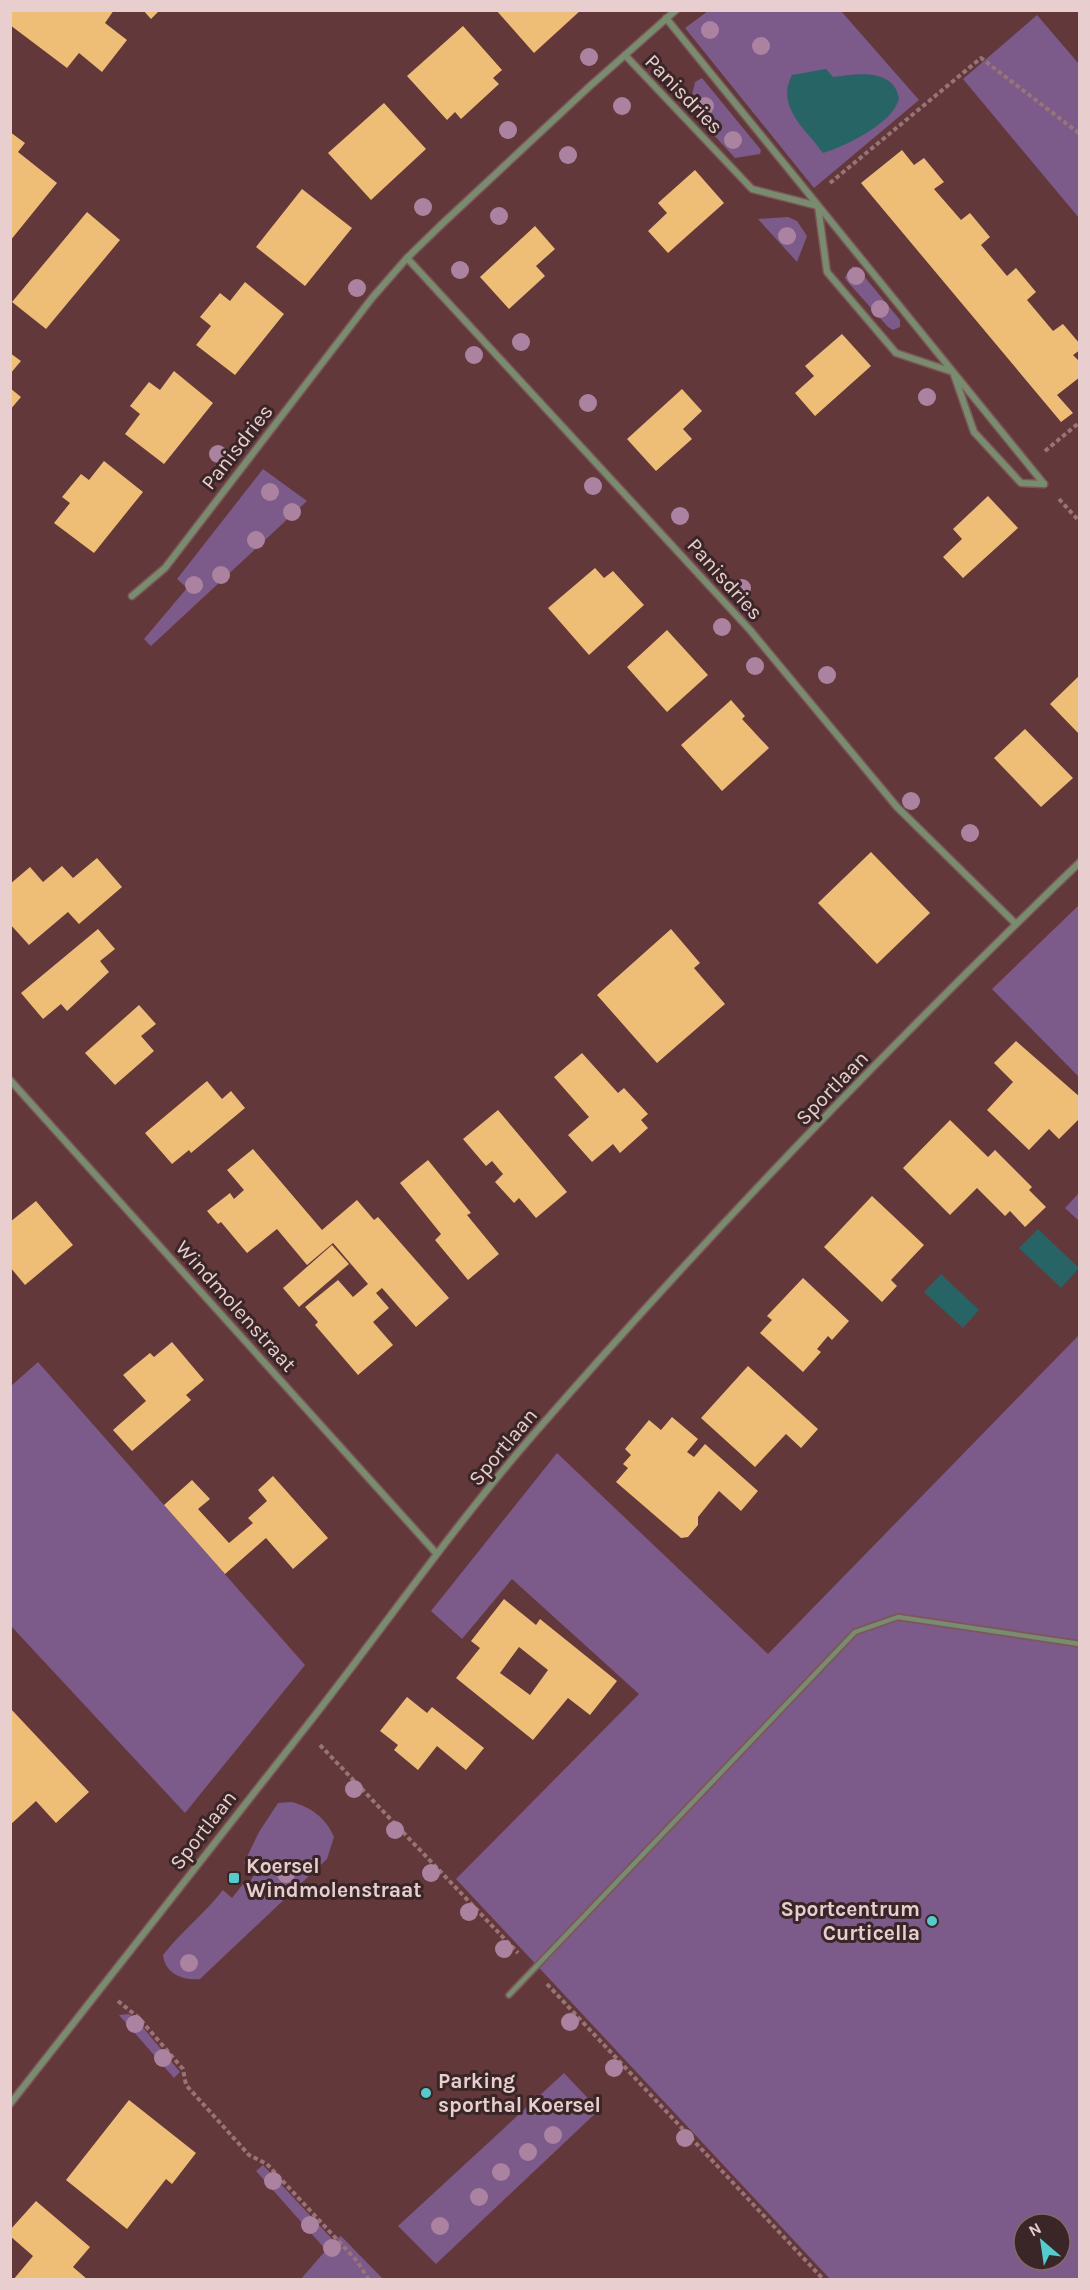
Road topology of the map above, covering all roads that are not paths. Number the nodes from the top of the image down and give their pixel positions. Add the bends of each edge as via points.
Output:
1 (676, 10) edge
2 (666, 18) junction
3 (625, 55) junction
4 (818, 206) junction
5 (407, 258) junction
6 (953, 372) junction
7 (132, 596) dead end
8 (1080, 862) edge
9 (1016, 924) junction
10 (10, 1080) edge
11 (436, 1553) junction
12 (1080, 1644) edge
13 (509, 1995) dead end
14 (10, 2104) edge

1 - 2 street, Panisdries
2 - 3 street, Panisdries
2 - 4 street
3 - 4 street, Panisdries via 752,189
3 - 5 street, Panisdries
4 - 6 street
4 - 6 street via 827,272 896,353
5 - 7 street, Panisdries via 165,568
5 - 9 street, Panisdries via 750,630 897,807
6 - 6 street via 974,432 1020,483 1044,484
8 - 9 street, Sportlaan
9 - 11 street, Sportlaan via 657,1297 532,1437
10 - 11 street, Windmolenstraat
11 - 14 street, Sportlaan via 304,1729
12 - 13 lane via 898,1617 855,1632

